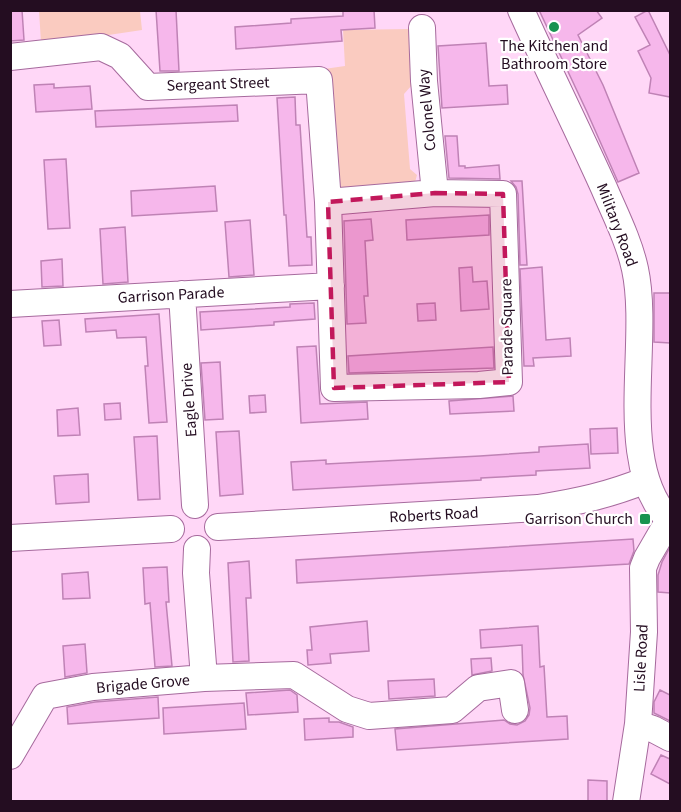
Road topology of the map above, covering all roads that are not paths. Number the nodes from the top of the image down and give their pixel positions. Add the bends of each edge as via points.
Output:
1 (521, 10) edge
2 (422, 28) dead end
3 (10, 57) edge
4 (435, 193) junction
5 (328, 202) junction
6 (331, 286) junction
7 (182, 294) junction
8 (10, 304) edge
9 (646, 480) junction
10 (195, 505) junction
11 (670, 520) edge
12 (218, 527) junction
13 (171, 529) junction
14 (10, 538) edge
15 (197, 561) junction
16 (204, 678) junction
17 (515, 710) dead end
18 (638, 724) junction
19 (670, 738) edge
20 (10, 756) edge
21 (626, 801) edge

1 - 9 street, Military Road via 620,226 635,268 639,436
2 - 4 street, Colonel Way
3 - 5 street, Sergeant Street via 102,47 120,56 148,87 319,80
4 - 5 street, Parade Square
4 - 6 street, Parade Square via 503,194 509,382 334,388
5 - 6 street, Parade Square
6 - 7 street, Garrison Parade
7 - 8 street, Garrison Parade
7 - 10 street, Eagle Drive
9 - 11 street, Military Road via 657,506
9 - 12 street, Roberts Road via 582,501 538,508
10 - 12 street via 211,513
10 - 13 street via 177,514
11 - 18 street, Lisle Road via 643,568 644,632
12 - 15 street via 217,536
13 - 14 street
13 - 15 street
15 - 16 street, Brigade Grove
16 - 17 street via 294,675 347,709 369,716 452,710 478,688 511,683
16 - 20 street, Brigade Grove via 93,687 45,696
18 - 19 street
18 - 21 street, Lisle Road

